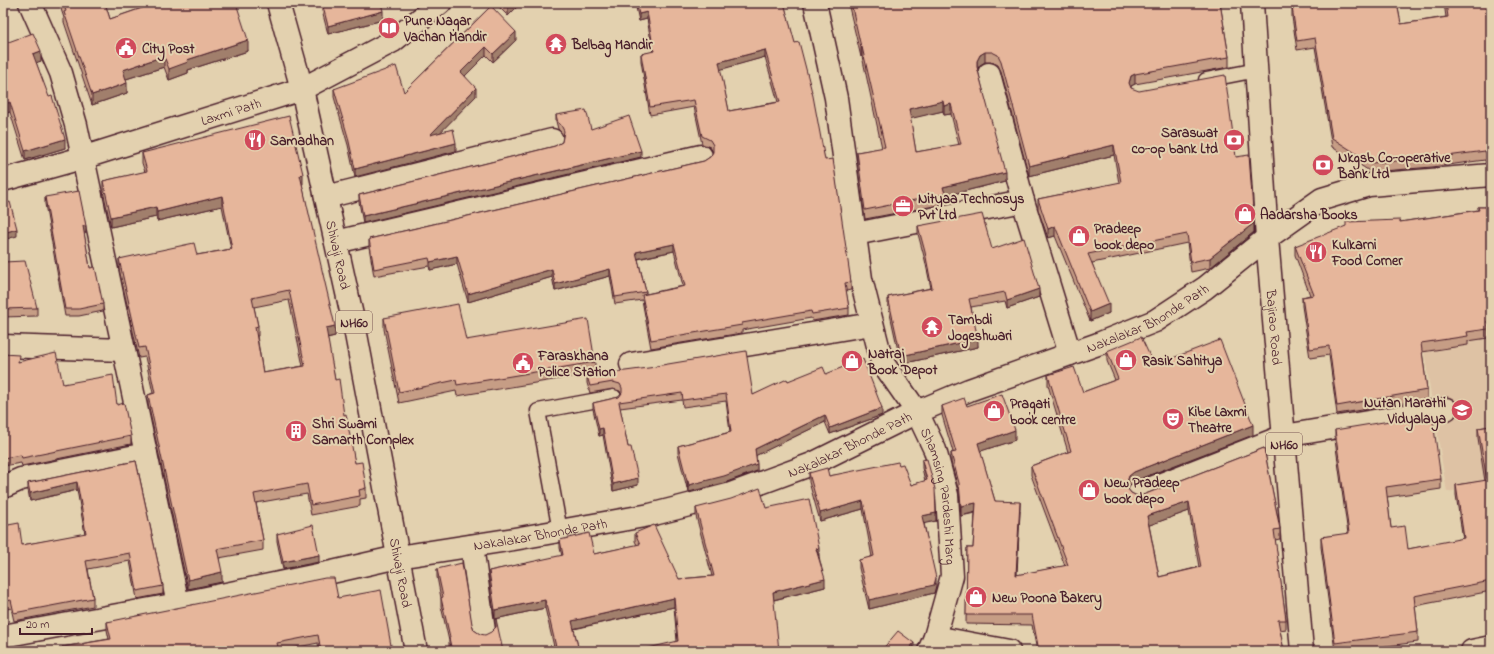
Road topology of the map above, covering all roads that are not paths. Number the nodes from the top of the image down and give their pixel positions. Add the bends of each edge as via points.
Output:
1 (30, 3) edge
2 (278, 3) edge
3 (440, 3) edge
4 (815, 3) edge
5 (1252, 3) edge
6 (1257, 70) junction
7 (989, 74) dead end
8 (1196, 81) edge
9 (302, 89) junction
10 (552, 140) dead end
11 (701, 156) dead end
12 (82, 158) junction
13 (1491, 175) edge
14 (3, 180) edge
15 (326, 197) junction
16 (1023, 201) junction
17 (855, 234) junction
18 (1267, 238) junction
19 (336, 242) junction
20 (872, 324) junction
21 (3, 346) edge
22 (123, 350) junction
23 (1070, 354) junction
24 (631, 364) dead end
25 (614, 397) edge
26 (1446, 409) dead end
27 (917, 412) junction
28 (1284, 436) junction
29 (146, 454) junction
30 (3, 487) edge
31 (1139, 493) dead end
32 (560, 531) junction
33 (472, 546) junction
34 (398, 556) junction
35 (178, 604) junction
36 (484, 631) dead end
37 (3, 636) edge
38 (932, 644) edge
39 (1491, 647) edge
40 (416, 651) edge
41 (1009, 651) edge
42 (1302, 651) edge
43 (1472, 651) edge

1 - 12 main road via 61,73 76,125
2 - 9 main road, Shivaji Road / NH60
3 - 9 main road, Laxmi Path via 394,41
4 - 17 main road, Shamsing Pardeshi Marg via 836,98
5 - 6 main road, Bajirao Road / NH60
6 - 8 lane
6 - 18 main road, Bajirao Road / NH60
7 - 16 main road
9 - 12 main road, Laxmi Path
9 - 15 main road, Shivaji Road / NH60
10 - 15 main road
11 - 19 main road
12 - 14 main road, Laxmi Path
12 - 22 main road
13 - 18 main road, Nakalakar Bhonde Path via 1369,185 1322,199
15 - 19 main road, Shivaji Road / NH60
16 - 17 main road
16 - 23 main road
17 - 20 main road, Shamsing Pardeshi Marg via 861,279
18 - 23 main road, Nakalakar Bhonde Path via 1205,288 1155,321
18 - 28 main road, Bajirao Road / NH60
19 - 34 main road, Shivaji Road / NH60
20 - 24 main road
20 - 27 main road, Shamsing Pardeshi Marg via 882,362
21 - 22 main road
22 - 29 main road
23 - 27 main road, Nakalakar Bhonde Path via 969,390
25 - 32 lane via 538,411
26 - 28 main road
27 - 32 main road, Nakalakar Bhonde Path via 812,464 728,496 650,515
27 - 38 main road, Shamsing Pardeshi Marg via 935,450 947,495 952,576
28 - 31 main road
28 - 42 main road, Bajirao Road / NH60
29 - 30 main road via 21,479
29 - 35 main road
32 - 33 main road, Nakalakar Bhonde Path
33 - 34 main road, Nakalakar Bhonde Path
33 - 36 main road
34 - 35 main road, Nakalakar Bhonde Path
34 - 40 main road, Shivaji Road / NH60
35 - 37 main road, Nakalakar Bhonde Path
38 - 41 main road
39 - 43 main road

